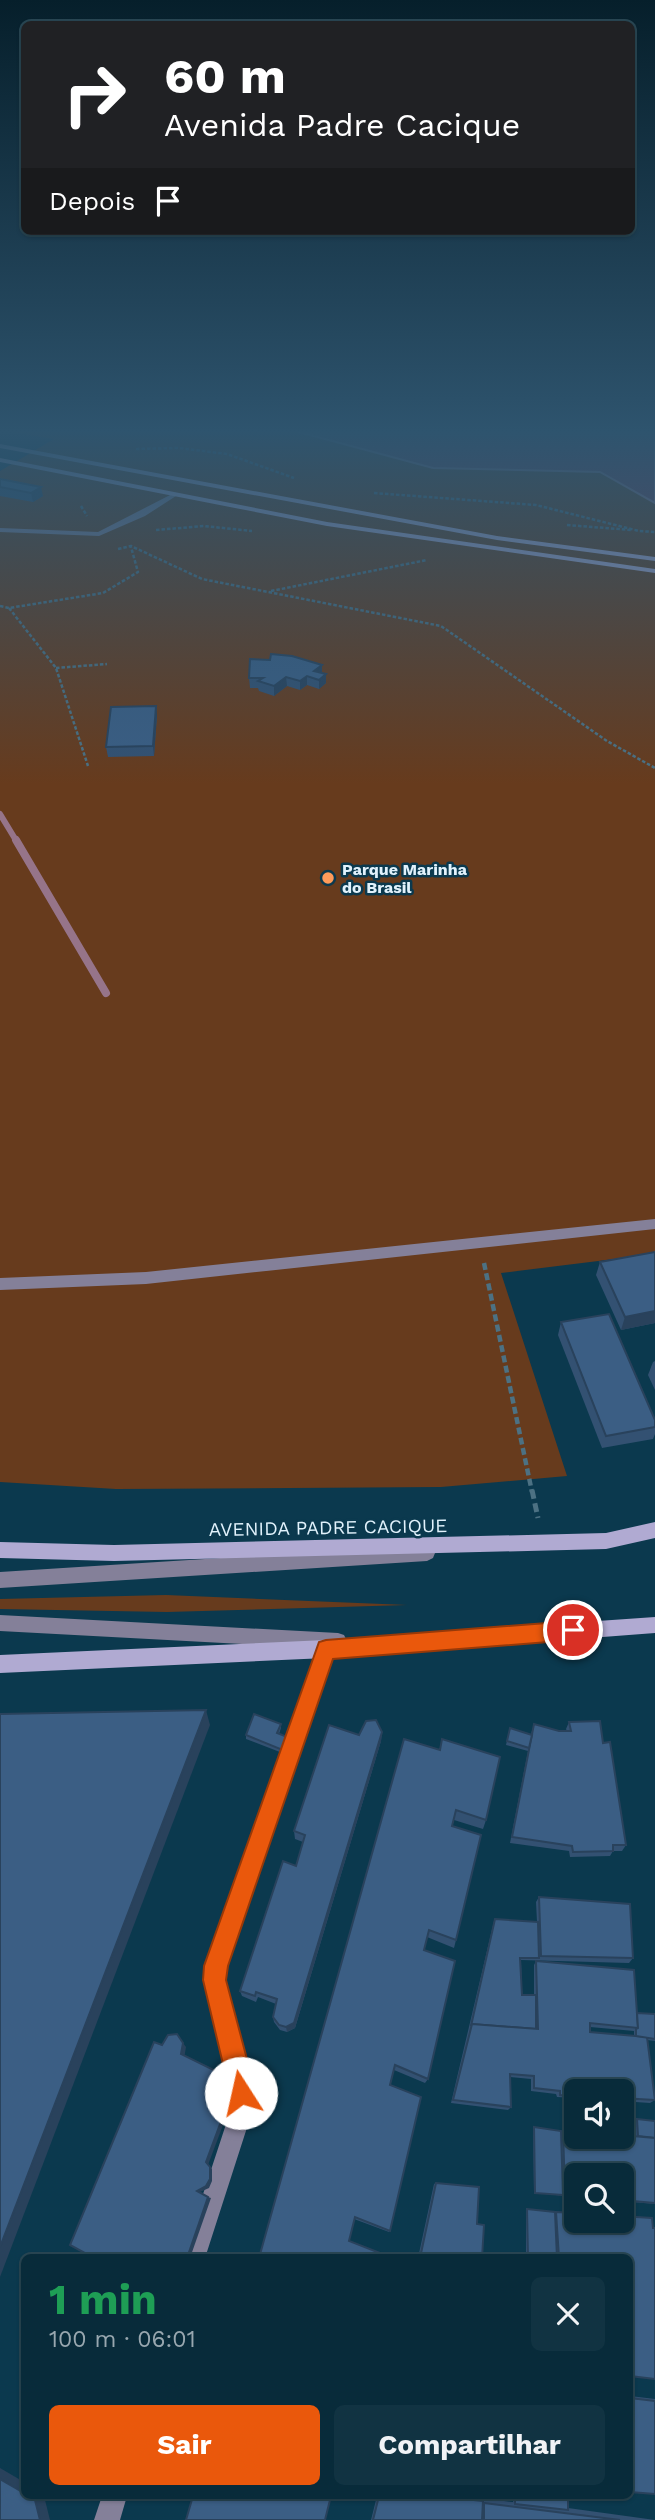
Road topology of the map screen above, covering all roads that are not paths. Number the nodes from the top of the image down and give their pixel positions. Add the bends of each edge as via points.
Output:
1 (499, 549) edge
2 (577, 549) edge
3 (655, 559) edge
4 (655, 571) edge
5 (655, 1224) edge
6 (0, 1284) edge
7 (655, 1530) edge
8 (606, 1541) junction
9 (0, 1550) edge
10 (0, 1580) edge
11 (0, 1623) edge
12 (655, 1625) edge
13 (381, 1644) junction
14 (326, 1649) junction
15 (0, 1664) edge
16 (195, 2254) edge
17 (114, 2499) edge
18 (107, 2520) edge

1 - 4 main road
2 - 3 main road
5 - 6 street via 146,1278
7 - 8 main road, AVENIDA PADRE CACIQUE
8 - 9 main road, AVENIDA PADRE CACIQUE via 114,1553
8 - 10 street
11 - 13 street
12 - 13 main road
13 - 14 main road
14 - 15 main road
14 - 16 street via 216,1966 215,1980 240,2078 242,2109
17 - 18 street

